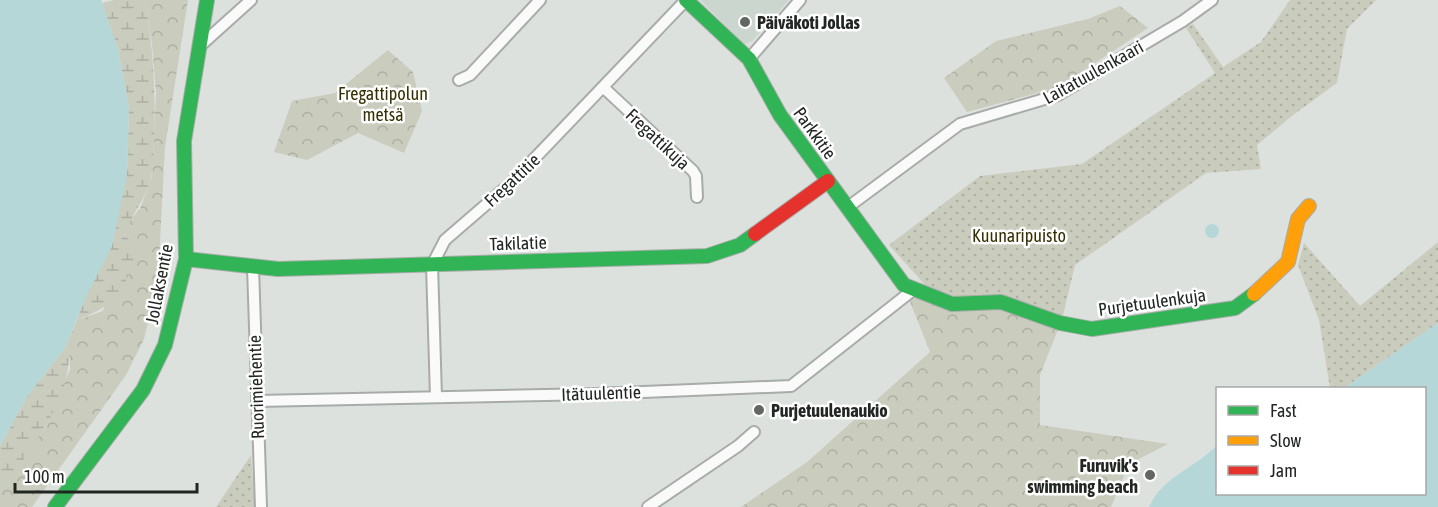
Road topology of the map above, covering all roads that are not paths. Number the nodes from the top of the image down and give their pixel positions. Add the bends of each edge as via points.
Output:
1 (207, 0) edge
2 (251, 0) edge
3 (540, 0) edge
4 (686, 0) edge
5 (800, 0) edge
6 (1212, 0) edge
7 (201, 45) junction
8 (749, 59) junction
9 (459, 80) dead end
10 (604, 88) junction
11 (828, 181) junction
12 (697, 197) dead end
13 (1309, 206) dead end
14 (848, 207) junction
15 (186, 259) junction
16 (432, 265) junction
17 (253, 267) junction
18 (913, 290) junction
19 (436, 397) junction
20 (257, 401) junction
21 (754, 432) dead end
22 (55, 507) edge
23 (261, 507) edge
24 (648, 507) edge

1 - 7 street, Jollaksentie
2 - 7 street
3 - 9 street via 470,75
4 - 8 street, Parkkitie
4 - 10 street, Fregattitie
5 - 8 street
6 - 14 street, Laitatuulenkaari via 1058,95 960,124
7 - 15 street, Jollaksentie via 184,141
8 - 11 street, Parkkitie via 768,98
10 - 12 street, Fregattikuja via 693,171
10 - 16 street, Fregattitie via 511,183 445,240
11 - 14 street, Parkkitie
11 - 16 street, Takilatie via 740,245 719,254
13 - 18 street, Purjetuulenkuja via 1298,219 1288,262 1235,308 1092,329 1060,323 1001,302 952,304
14 - 18 street, Parkkitie via 904,285
15 - 17 street, Takilatie
15 - 22 street, Jollaksentie via 174,315 155,371
16 - 17 street, Takilatie
16 - 19 street
17 - 20 street, Ruorimiehentie
18 - 19 street, Itätuulentie via 791,386
19 - 20 street, Itätuulentie
20 - 23 street, Ruorimiehentie
21 - 24 street

